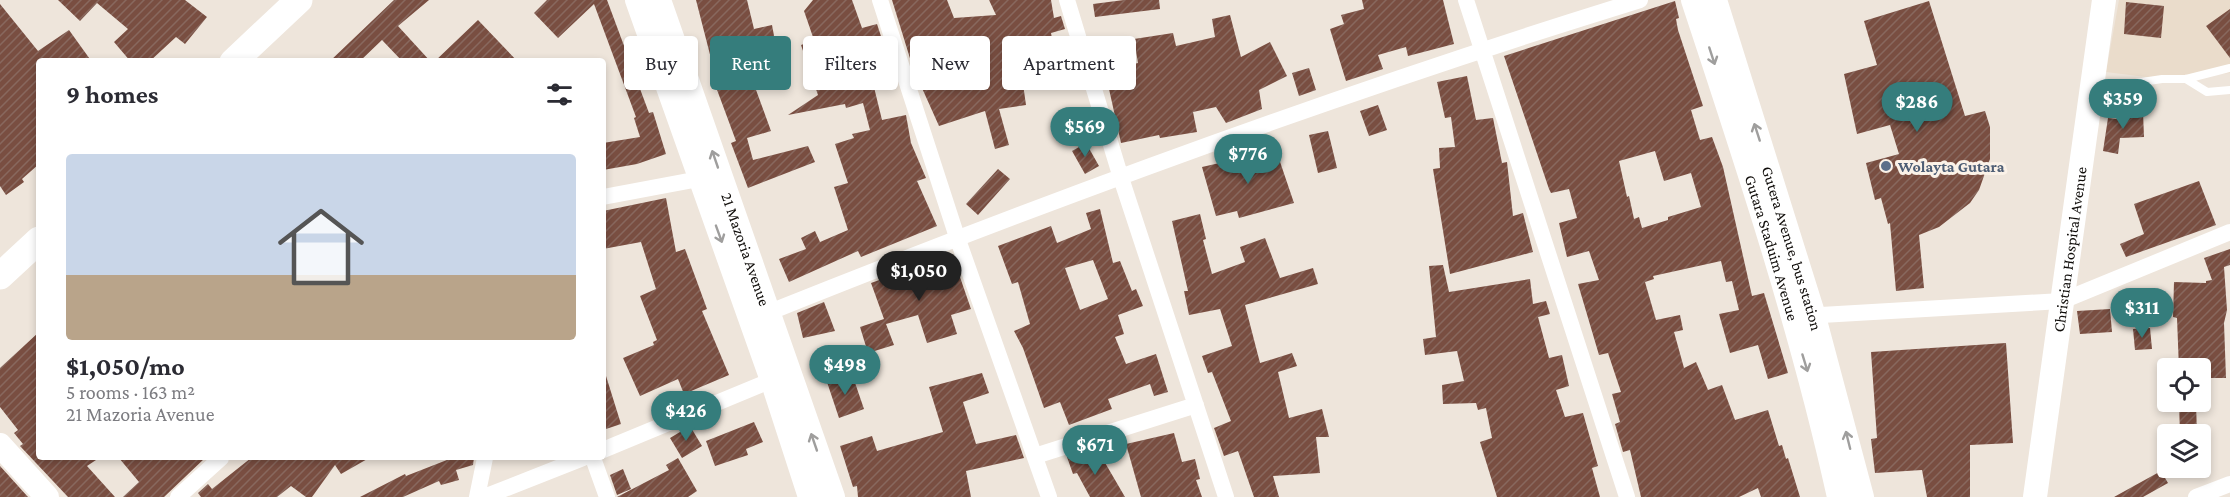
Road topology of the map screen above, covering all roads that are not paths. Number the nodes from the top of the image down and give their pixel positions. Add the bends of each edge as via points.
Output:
1 (299, 0) edge
2 (637, 0) edge
3 (659, 0) edge
4 (880, 0) edge
5 (1067, 0) edge
6 (1466, 0) edge
7 (1640, 0) edge
8 (1693, 0) edge
9 (1715, 0) edge
10 (2104, 0) edge
11 (1480, 49) junction
12 (237, 58) edge
13 (2230, 68) edge
14 (2186, 80) junction
15 (2091, 89) junction
16 (2230, 90) edge
17 (1121, 178) junction
18 (699, 180) junction
19 (606, 196) edge
20 (2230, 232) edge
21 (957, 237) junction
22 (36, 243) edge
23 (0, 276) edge
24 (2062, 301) junction
25 (760, 316) junction
26 (1802, 316) junction
27 (772, 380) junction
28 (1196, 405) junction
29 (0, 445) edge
30 (606, 449) edge
31 (1035, 456) junction
32 (219, 460) edge
33 (485, 460) edge
34 (578, 460) edge
35 (594, 460) edge
36 (2230, 484) edge
37 (47, 497) edge
38 (178, 497) edge
39 (477, 497) edge
40 (484, 497) edge
41 (607, 497) edge
42 (810, 497) edge
43 (833, 497) edge
44 (1049, 497) edge
45 (1226, 497) edge
46 (1627, 497) edge
47 (1839, 497) edge
48 (1862, 497) edge
49 (2035, 497) edge
50 (2196, 497) edge

1 - 12 main road
2 - 18 main road, 21 Mazoria Avenue
25 -> 3 main road, 21 Mazoria Avenue
4 - 21 street
5 - 17 street
6 - 11 street
7 - 11 street
8 -> 26 main road, Gutara Staduim Avenue
26 -> 9 main road, Gutera Avenue, bus station
10 - 15 main road, Christian Hospital Avenue
11 - 17 street
11 - 46 street
13 - 14 lane
14 - 15 lane via 2162,79
14 - 16 lane via 2207,92
15 - 24 main road, Christian Hospital Avenue
17 - 21 street
17 - 28 street
18 - 19 street
18 -> 25 main road, 21 Mazoria Avenue
20 - 24 street
21 - 25 street
21 - 31 street
22 - 23 main road
24 - 26 street
24 - 49 main road, Christian Hospital Avenue
25 - 27 main road, 21 Mazoria Avenue
43 -> 25 main road, 21 Mazoria Avenue
26 -> 47 main road, Gutara Staduim Avenue
48 -> 26 main road, Gutera Avenue, bus station
27 - 30 street
27 - 42 main road, 21 Mazoria Avenue
28 - 31 street
28 - 45 street
29 - 37 main road
31 - 44 street
32 - 38 street
33 - 39 street
34 - 40 street
35 - 41 street
36 - 50 street

